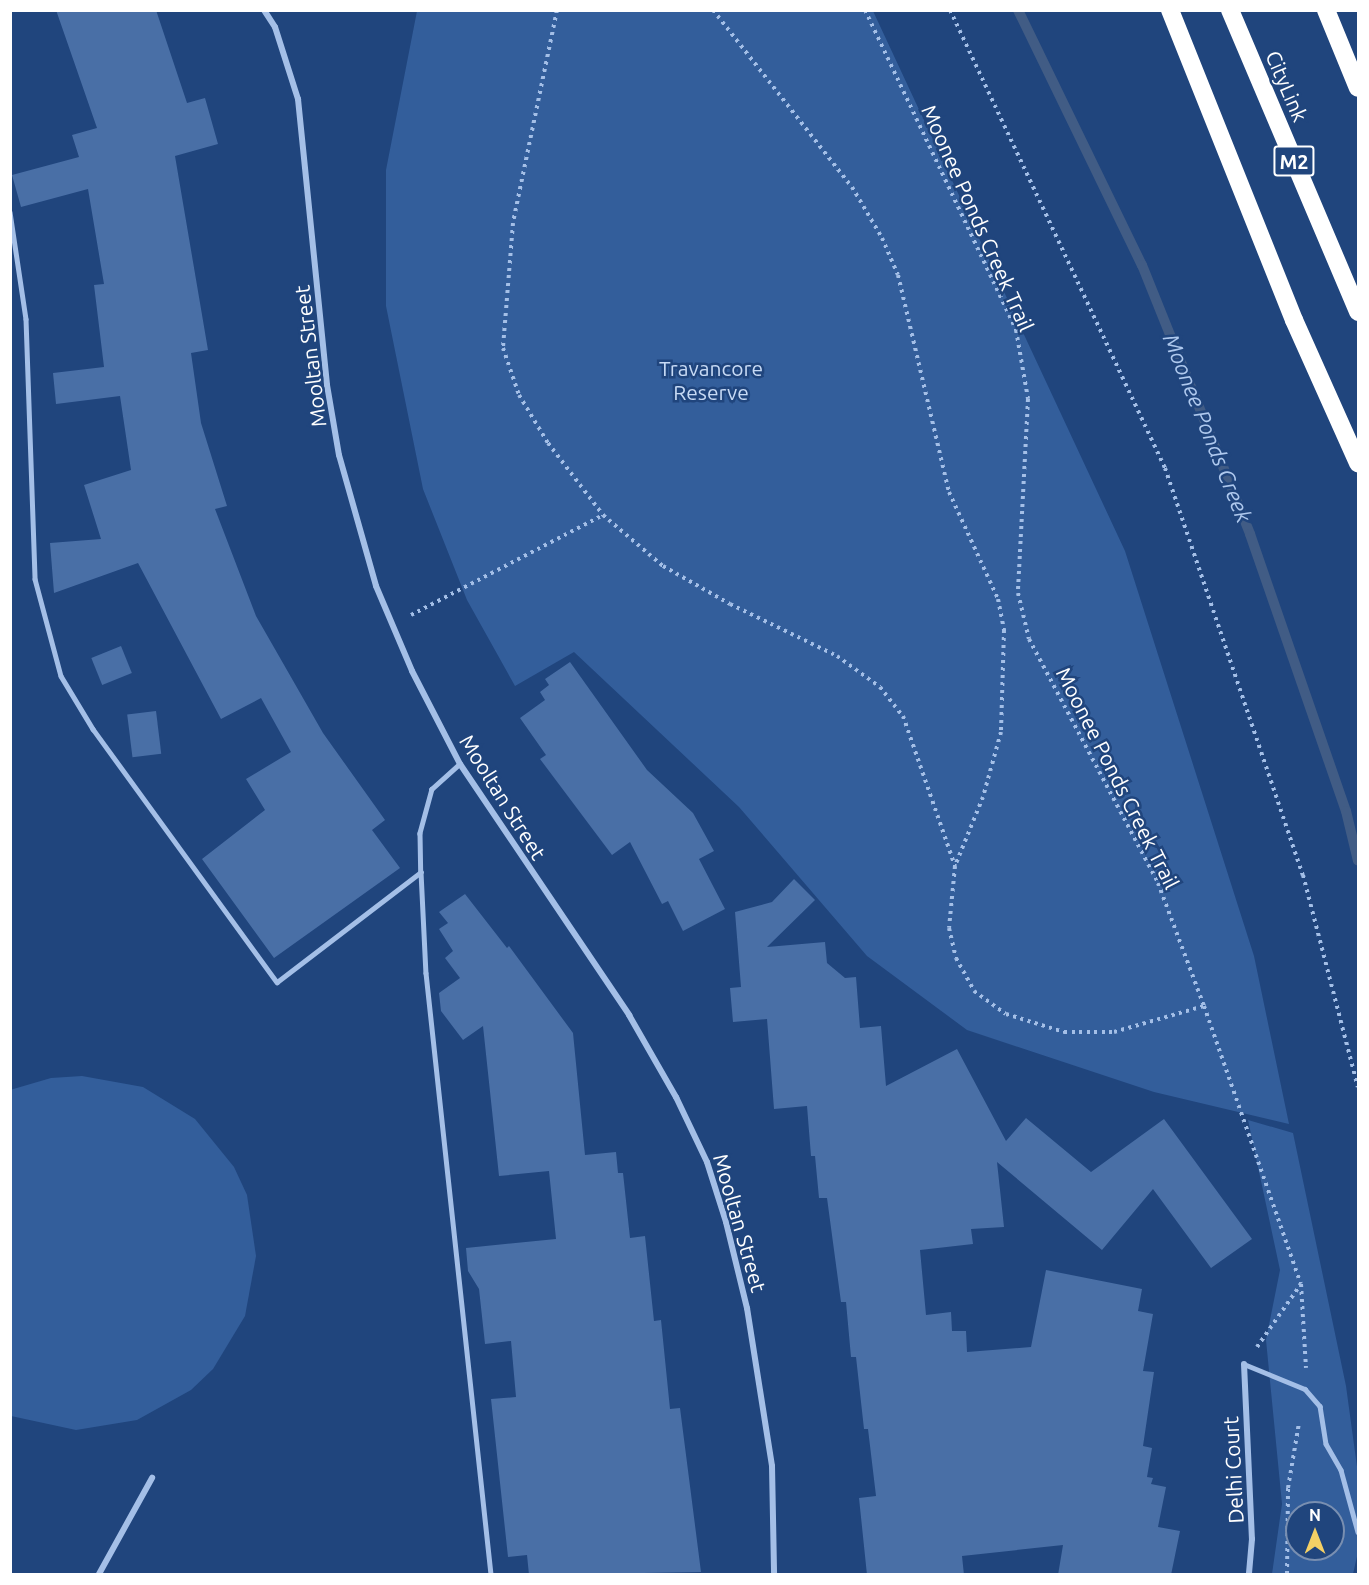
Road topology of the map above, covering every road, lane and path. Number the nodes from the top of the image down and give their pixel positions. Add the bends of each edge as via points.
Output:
1 (264, 10) edge
2 (557, 10) edge
3 (713, 10) edge
4 (865, 10) edge
5 (950, 10) edge
6 (1170, 10) edge
7 (1230, 10) edge
8 (1326, 10) edge
9 (1359, 88) edge
10 (10, 212) edge
11 (1359, 312) edge
12 (1359, 463) edge
13 (603, 515) junction
14 (391, 625) junction
15 (460, 764) junction
16 (955, 866) junction
17 (421, 872) junction
18 (1204, 1006) junction
19 (1359, 1087) edge
20 (1302, 1284) junction
21 (1244, 1364) junction
22 (1305, 1389) junction
23 (152, 1478) dead end
24 (1359, 1533) edge
25 (99, 1575) edge
26 (491, 1575) edge
27 (774, 1575) edge
28 (1249, 1575) edge
29 (1287, 1575) edge

1 - 14 street, Mooltan Street via 287,60 298,99 327,385 339,455 358,528
2 - 13 path via 513,223 503,348 519,395 548,443
3 - 16 path via 852,187 882,238 903,296 949,492 998,599 1005,640 1001,732 983,797
4 - 18 path, Moonee Ponds Creek Trail via 1016,330 1028,399 1018,593 1029,639 1158,883
5 - 19 path via 1165,468 1303,875
6 - 12 highway via 1294,320
7 - 11 highway, CityLink / M2
8 - 9 highway
10 - 17 lane via 21,262 26,319 35,579 61,676 93,729 277,982
13 - 14 path
13 - 16 path via 663,566 837,656 880,687 903,716
14 - 15 street, Mooltan Street
15 - 17 lane via 432,789 420,833
15 - 27 street, Mooltan Street via 629,1015 676,1097 707,1162 747,1308 772,1466
16 - 18 path via 949,928 956,958 974,991 1006,1014 1064,1032 1114,1032
17 - 26 lane via 426,973
18 - 20 path, Moonee Ponds Creek Trail
20 - 21 path
20 - 22 path, Moonee Ponds Creek Trail
21 - 22 lane
21 - 28 street, Delhi Court via 1252,1539
22 - 24 lane via 1320,1406 1326,1444 1341,1470
22 - 29 path, Moonee Ponds Creek Trail via 1288,1488
23 - 25 street

